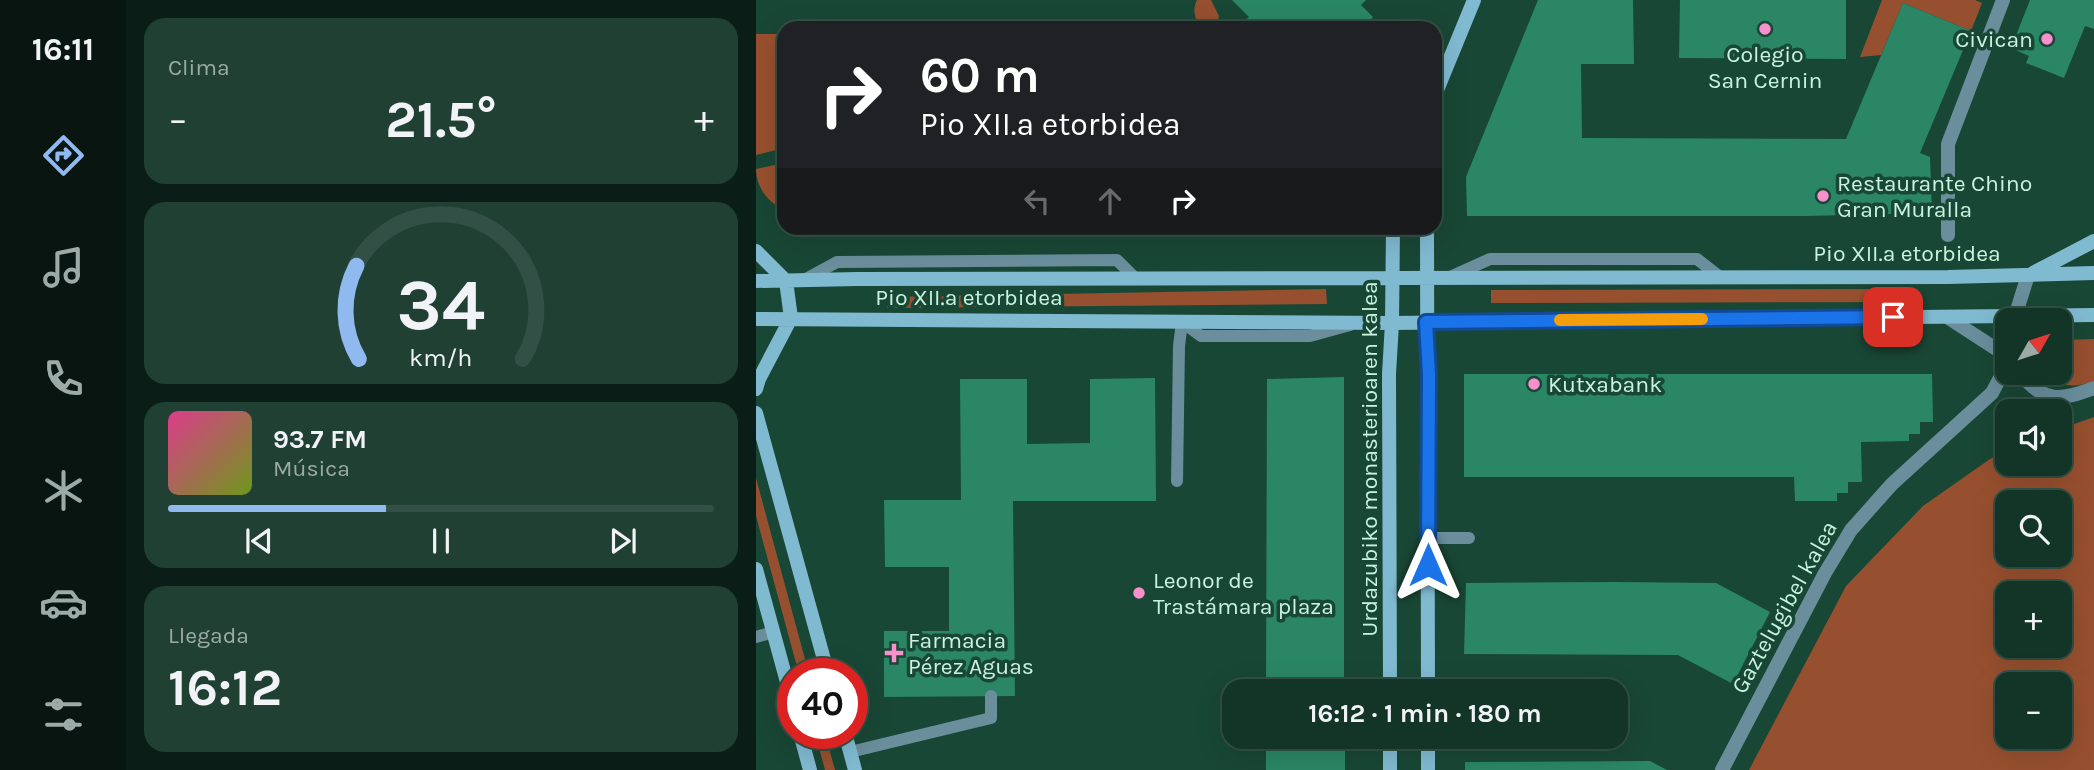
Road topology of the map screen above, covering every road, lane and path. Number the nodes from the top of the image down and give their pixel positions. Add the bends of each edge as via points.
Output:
1 (1474, 0) edge
2 (2004, 0) edge
3 (1442, 78) edge
4 (1393, 235) edge
5 (1427, 235) edge
6 (1948, 235) dead end
7 (2094, 241) edge
8 (756, 251) edge
9 (2094, 273) edge
10 (2028, 275) junction
11 (1392, 277) junction
12 (1426, 277) junction
13 (756, 281) edge
14 (786, 281) junction
15 (2018, 308) edge
16 (2094, 315) edge
17 (2072, 316) edge
18 (1947, 317) junction
19 (756, 318) edge
20 (791, 318) junction
21 (1995, 318) edge
22 (1182, 322) junction
23 (1426, 322) junction
24 (1392, 323) junction
25 (1995, 347) edge
26 (757, 382) edge
27 (1996, 385) edge
28 (2031, 385) edge
29 (2094, 388) edge
30 (756, 413) edge
31 (1177, 481) dead end
32 (1428, 538) junction
33 (1469, 538) dead end
34 (756, 569) edge
35 (774, 632) junction
36 (756, 637) edge
37 (781, 658) edge
38 (824, 658) edge
39 (1390, 679) edge
40 (1428, 679) edge
41 (990, 696) dead end
42 (804, 749) edge
43 (849, 749) edge
44 (1390, 749) edge
45 (1428, 749) edge
46 (850, 752) junction
47 (810, 770) edge
48 (855, 770) edge
49 (1390, 770) edge
50 (1428, 770) edge
51 (1722, 770) edge

1 - 3 main road
2 - 6 street via 1948,144
4 - 11 main road, Urdazubiko monasterioaren kalea
5 - 12 main road
7 - 10 main road
8 - 14 main road
9 - 10 main road, Pio XII.a etorbidea
10 - 12 main road, Pio XII.a etorbidea
10 - 15 street
11 - 12 main road, Pio XII.a etorbidea
11 - 14 main road, Pio XII.a etorbidea
11 - 24 main road, Urdazubiko monasterioaren kalea
12 - 23 main road
13 - 14 main road, Pio XII.a etorbidea
14 - 20 main road
16 - 17 main road, Pio XII.a etorbidea
18 - 21 main road, Pio XII.a etorbidea
18 - 23 main road, Pio XII.a etorbidea
18 - 25 street
19 - 20 main road, Pio XII.a etorbidea
20 - 22 main road, Pio XII.a etorbidea
20 - 26 main road
22 - 24 main road, Pio XII.a etorbidea
22 - 31 lane
23 - 24 main road, Pio XII.a etorbidea
23 - 32 main road
24 - 39 main road, Urdazubiko monasterioaren kalea
27 - 51 street, Gaztelugibel kalea via 1892,484 1851,530
28 - 29 street via 2065,399
30 - 38 main road
32 - 33 lane
32 - 40 main road
34 - 35 main road
35 - 36 lane
35 - 37 main road
41 - 46 lane via 991,718
42 - 47 main road
43 - 46 main road
44 - 49 main road
45 - 50 main road
46 - 48 main road

